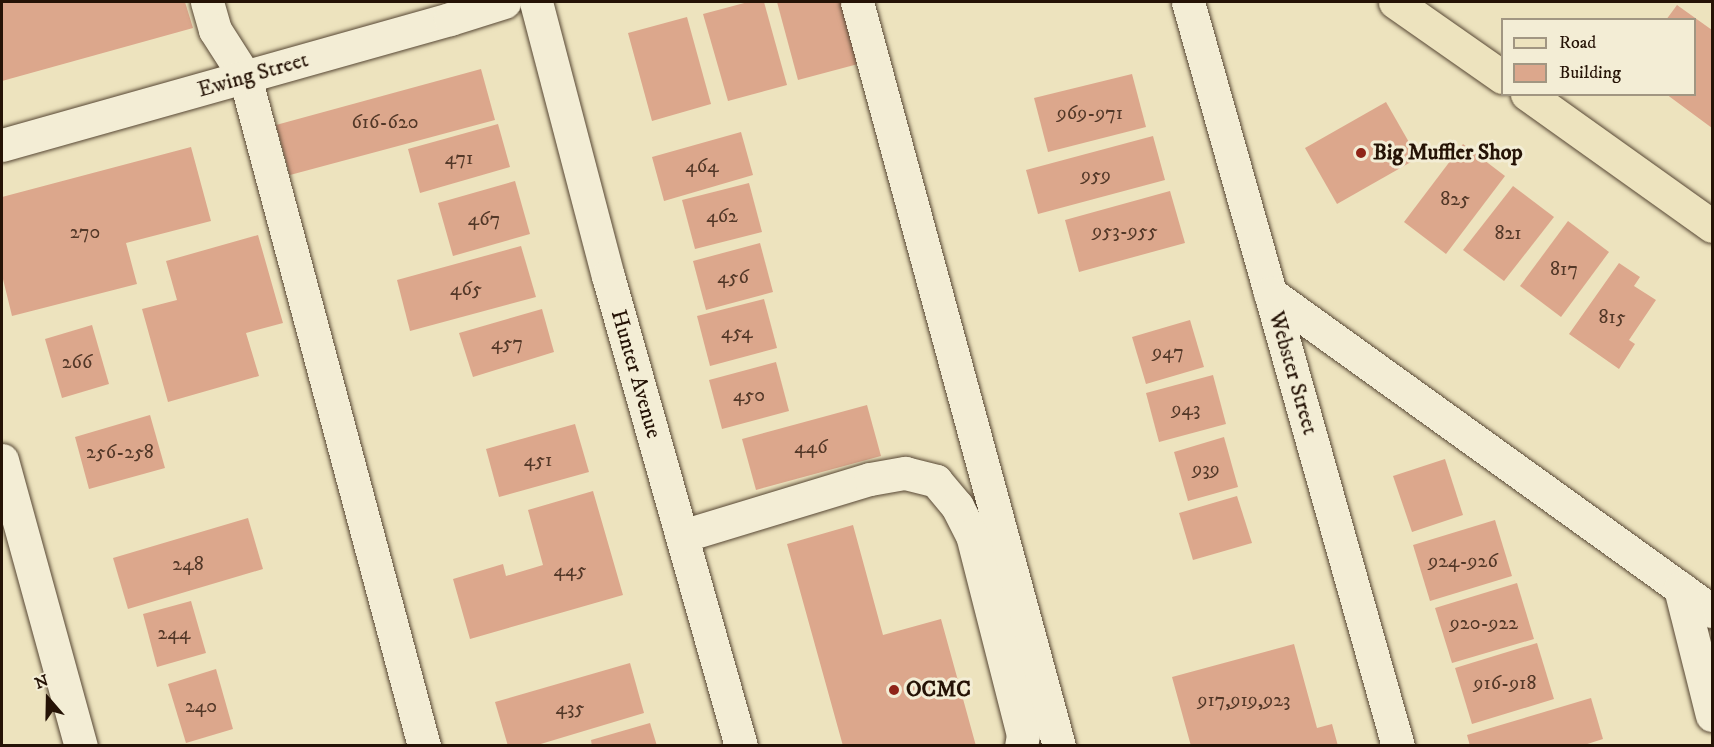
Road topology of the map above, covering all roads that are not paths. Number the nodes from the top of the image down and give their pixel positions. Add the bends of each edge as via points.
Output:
1 (207, 2) edge
2 (504, 2) edge
3 (536, 2) edge
4 (857, 2) edge
5 (1395, 2) edge
6 (1194, 6) edge
7 (1501, 76) edge
8 (245, 77) junction
9 (1530, 96) edge
10 (2, 145) edge
11 (1713, 225) edge
12 (1270, 293) junction
13 (2, 460) edge
14 (682, 536) junction
15 (1680, 588) junction
16 (1713, 611) edge
17 (1713, 715) edge
18 (81, 746) edge
19 (424, 746) edge
20 (741, 746) edge
21 (1022, 746) edge
22 (1059, 746) edge
23 (1398, 746) edge

1 - 8 street via 215,30
2 - 8 street, Ewing Street
3 - 14 street, Hunter Avenue
4 - 22 street
5 - 7 main road
6 - 12 street, Webster Street
8 - 10 street, Ewing Street
8 - 19 street
9 - 11 main road
12 - 15 street
12 - 23 street, Webster Street
13 - 18 street
14 - 20 street, Hunter Avenue
14 - 21 street via 870,479 905,473 936,481 957,506 972,535 1023,735
15 - 16 street
15 - 17 street

